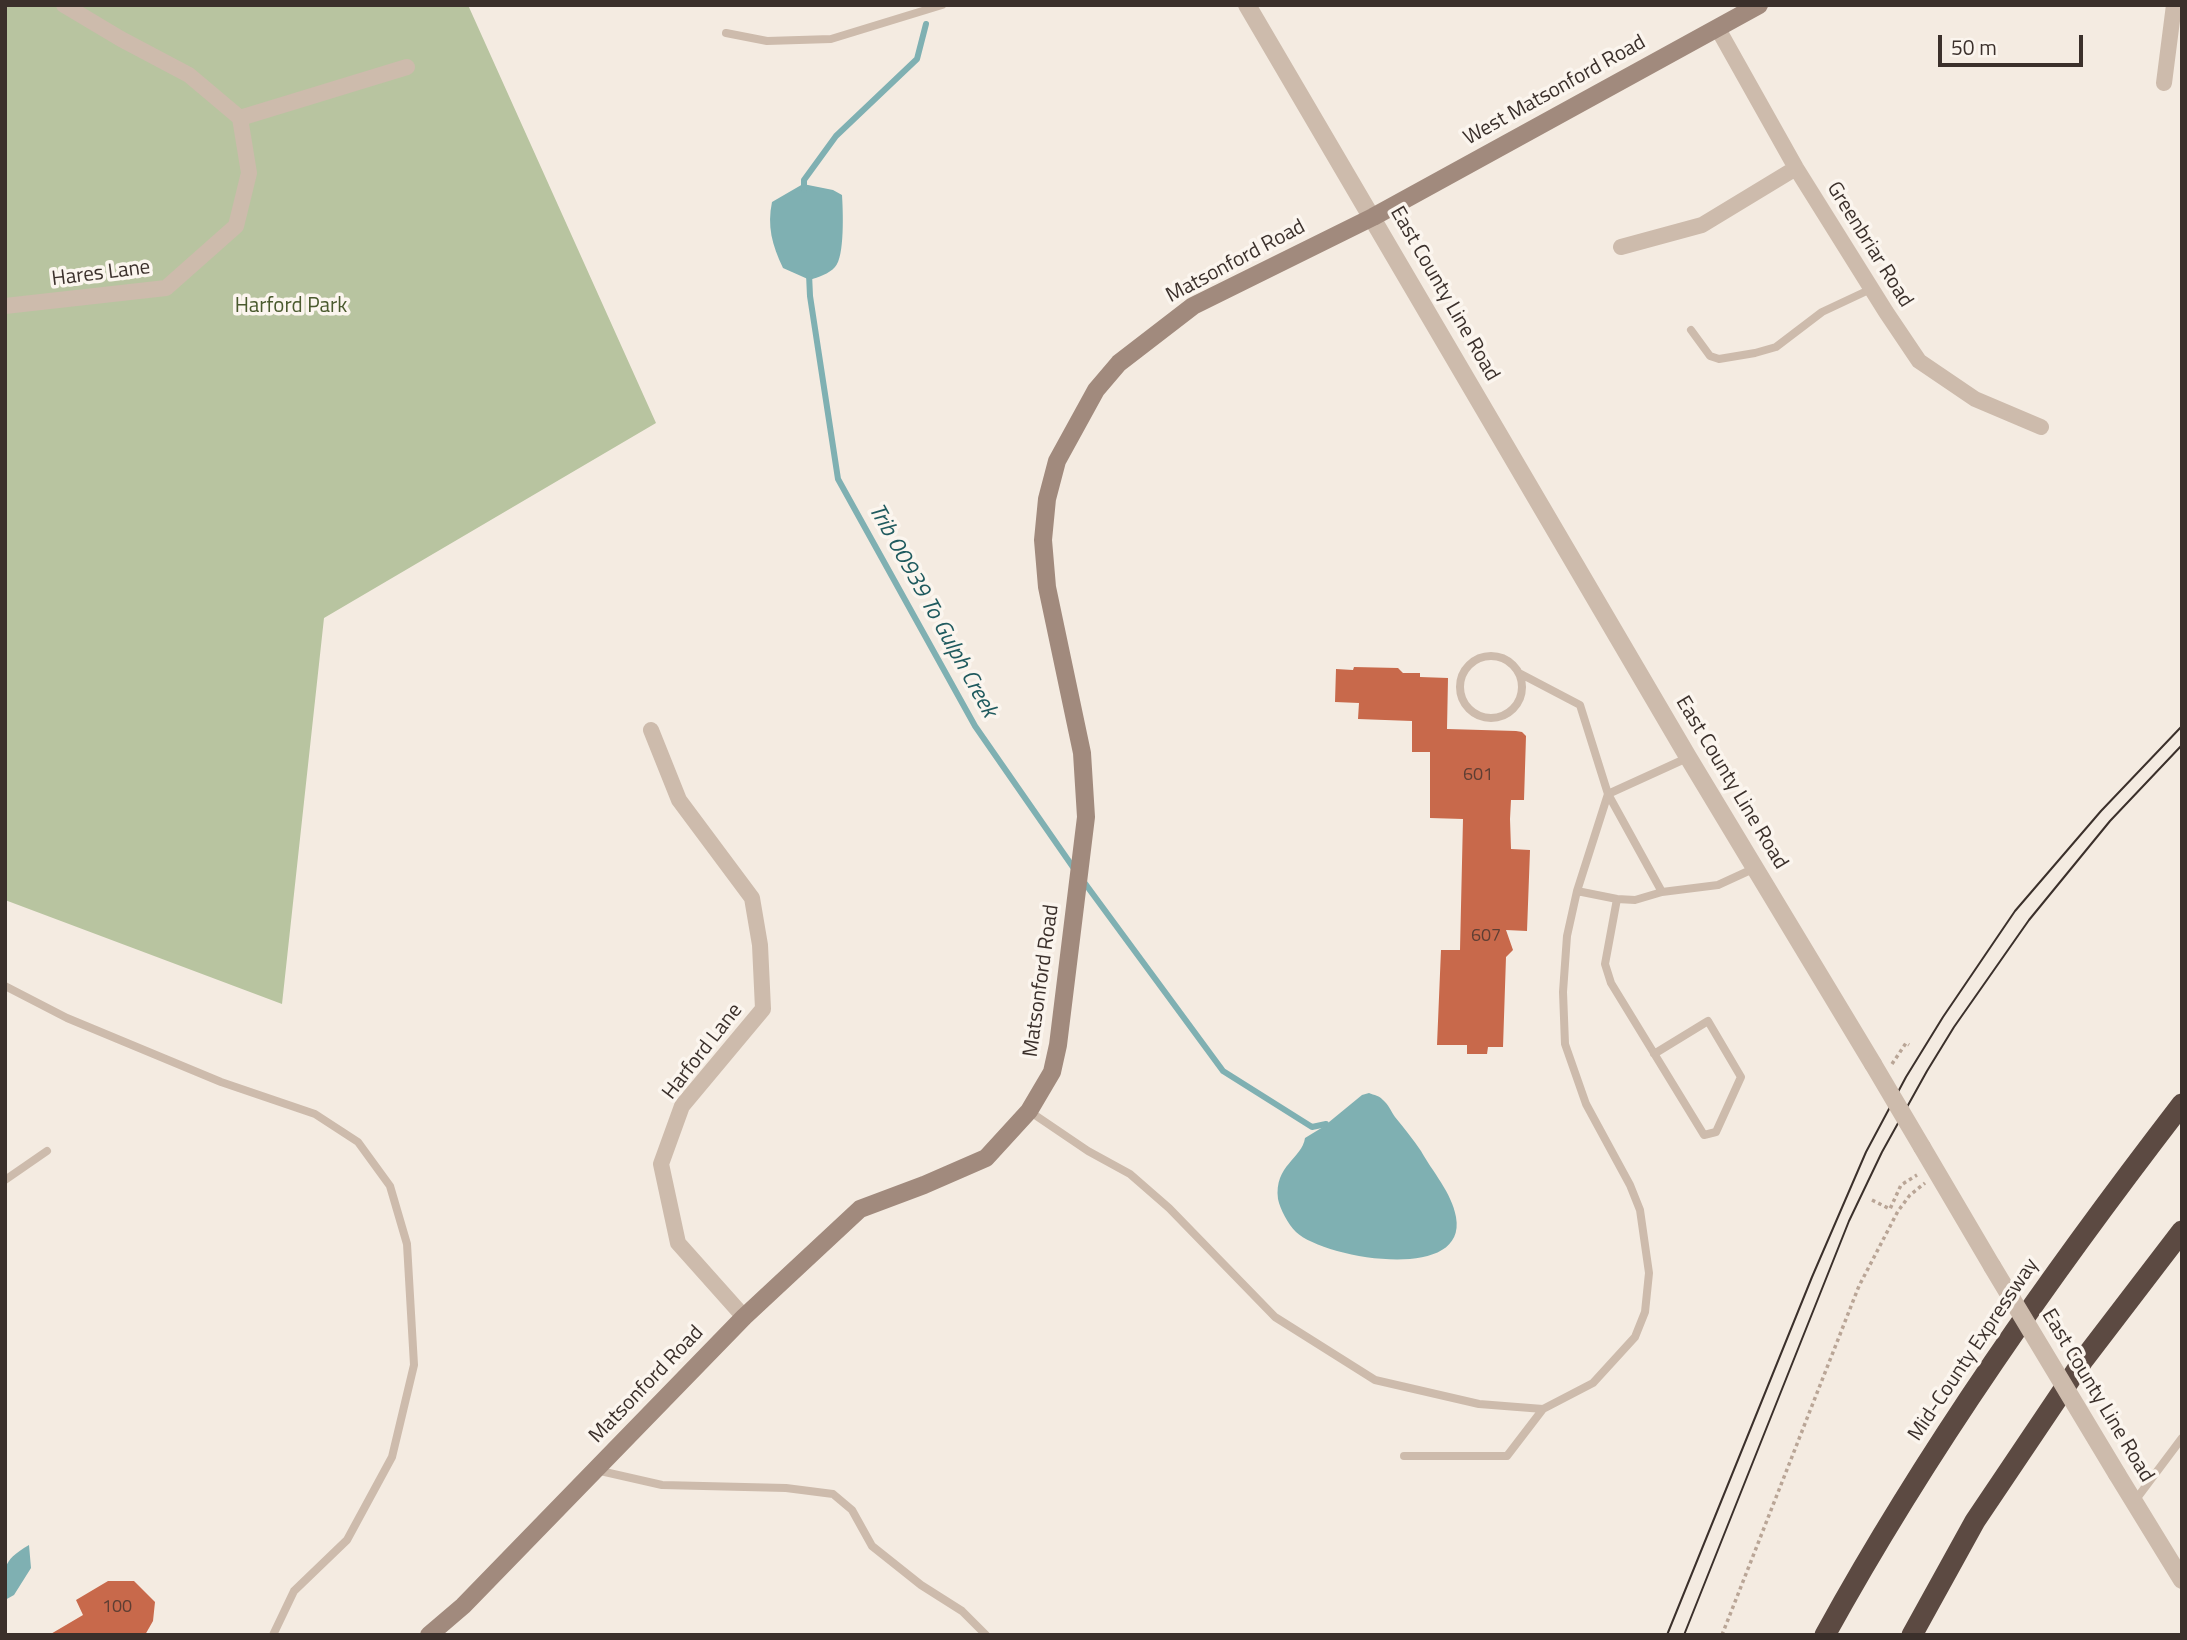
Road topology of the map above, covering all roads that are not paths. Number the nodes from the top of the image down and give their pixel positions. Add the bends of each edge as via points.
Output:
1 (64, 5) edge
2 (942, 5) edge
3 (1247, 5) edge
4 (1759, 5) edge
5 (2174, 5) edge
6 (1718, 29) junction
7 (726, 33) dead end
8 (407, 66) dead end
9 (2164, 83) dead end
10 (240, 118) junction
11 (1796, 168) junction
12 (1373, 216) junction
13 (1621, 247) dead end
14 (1871, 289) junction
15 (5, 306) edge
16 (1691, 330) dead end
17 (2041, 427) dead end
18 (1519, 673) junction
19 (651, 730) dead end
20 (1688, 757) junction
21 (1608, 794) junction
22 (1755, 868) junction
23 (1577, 891) junction
24 (1662, 892) junction
25 (1617, 899) junction
26 (5, 986) edge
27 (1654, 1054) junction
28 (2182, 1104) edge
29 (1030, 1111) junction
30 (47, 1151) dead end
31 (5, 1180) edge
32 (2182, 1231) edge
33 (744, 1317) junction
34 (1543, 1409) junction
35 (2182, 1438) edge
36 (1404, 1456) dead end
37 (596, 1470) junction
38 (2134, 1502) junction
39 (2182, 1580) edge
40 (273, 1635) edge
41 (429, 1635) edge
42 (986, 1635) edge
43 (1825, 1635) edge
44 (1912, 1635) edge

1 - 10 street via 189,75
2 - 7 lane via 831,39 767,41
3 - 12 street, East County Line Road
4 - 6 main road, West Matsonford Road
5 - 9 street
6 - 11 street, Greenbriar Road
6 - 12 main road, West Matsonford Road
8 - 10 street
10 - 15 street, Hares Lane via 249,173 236,226 166,288
11 - 13 street via 1702,225
11 - 14 street, Greenbriar Road
12 - 20 street, East County Line Road
12 - 29 main road, Matsonford Road via 1193,306 1152,335 1096,390 1057,461 1043,540 1047,587 1082,753 1086,817 1058,1045 1052,1072
14 - 16 lane via 1822,313 1776,347 1755,353 1719,359 1710,356
14 - 17 street, Greenbriar Road via 1919,361 1975,399
18 - 18 lane via 1513,664 1496,656 1477,659 1463,673 1463,701 1477,715 1505,715 1519,701
18 - 21 lane via 1580,705
19 - 33 street, Harford Lane via 679,800 752,898 760,945 764,1009 682,1107 661,1164 678,1242
20 - 21 lane
20 - 22 street, East County Line Road
21 - 23 lane
21 - 24 lane
22 - 24 lane via 1718,885
22 - 38 street, East County Line Road, bridge via 1882,1066 1922,1147
23 - 25 lane
23 - 34 lane via 1566,947 1565,1044 1586,1104 1640,1210 1649,1273 1645,1312 1635,1337 1593,1382
24 - 25 lane via 1635,900
25 - 27 lane via 1605,964 1611,983
26 - 40 lane via 67,1018 221,1082 315,1114 358,1142 390,1186 407,1244 414,1365 392,1457 347,1540 294,1591
27 - 27 lane via 1704,1135 1716,1132 1741,1077 1708,1021
28 - 43 highway, Mid-County Expressway via 2108,1199 1927,1462
29 - 33 main road, Matsonford Road via 986,1158 860,1209
29 - 34 lane via 1088,1152 1130,1174 1275,1317 1375,1380 1479,1404
30 - 31 lane
32 - 44 highway via 2084,1359 1983,1509
33 - 37 main road, Matsonford Road
34 - 36 lane via 1507,1456
35 - 38 lane
37 - 41 main road, Matsonford Road
37 - 42 lane via 662,1485 786,1488 833,1494 852,1510 872,1546 962,1611
38 - 39 street, East County Line Road

